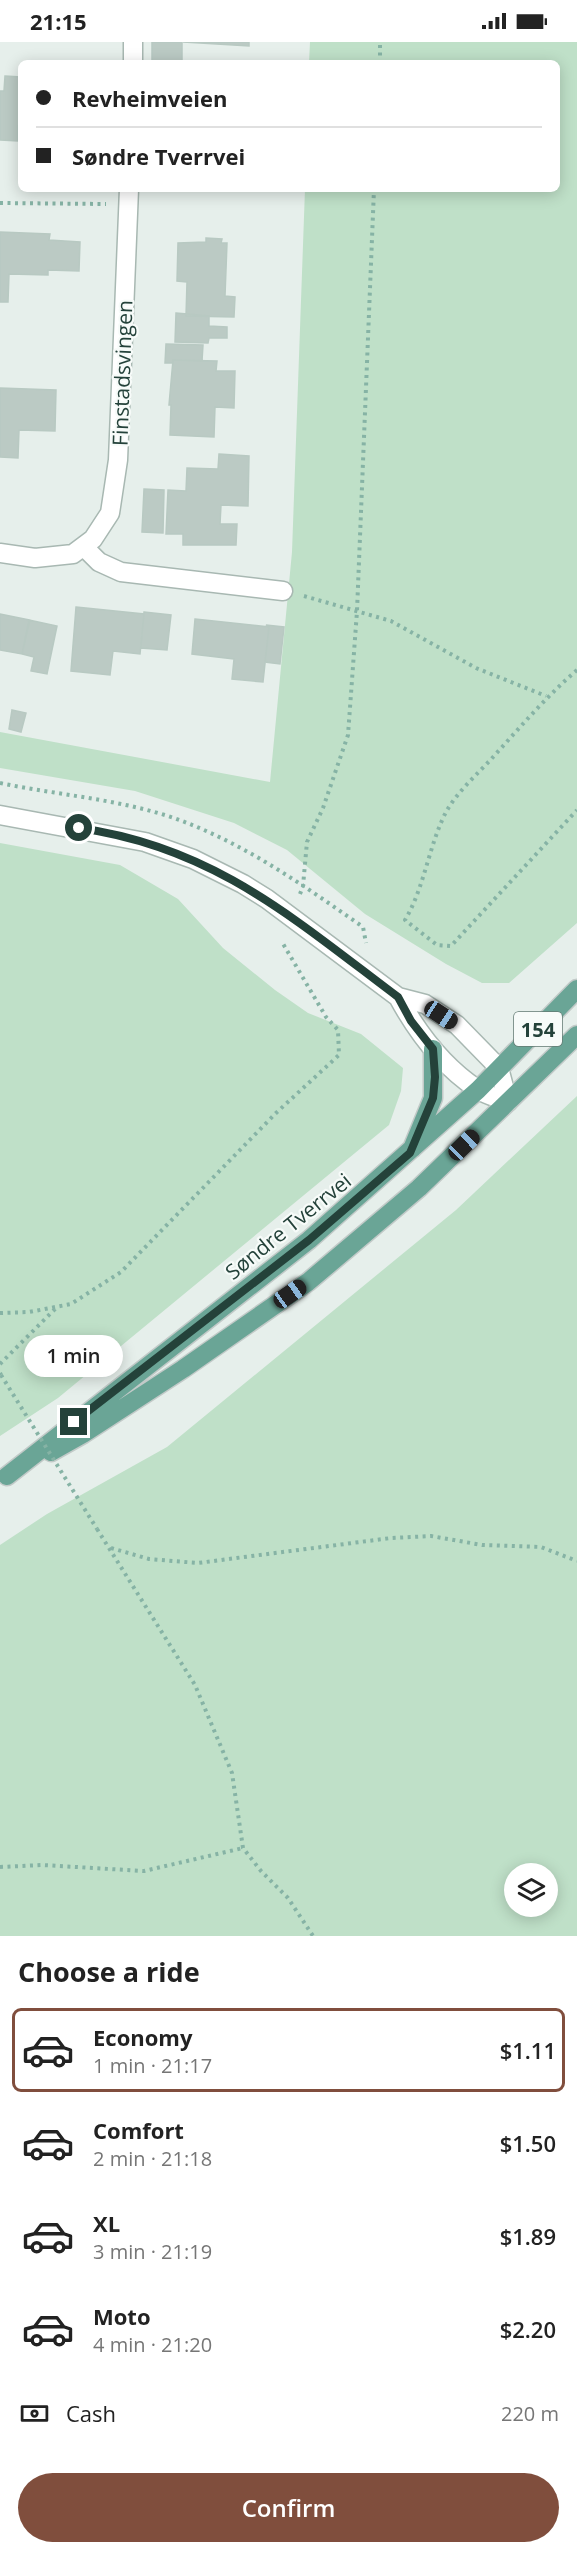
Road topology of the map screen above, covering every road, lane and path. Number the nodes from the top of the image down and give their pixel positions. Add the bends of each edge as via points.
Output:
1 (133, 42) edge
2 (380, 42) edge
3 (133, 60) edge
4 (380, 60) edge
5 (374, 192) edge
6 (128, 197) edge
7 (0, 203) edge
8 (84, 547) junction
9 (0, 553) edge
10 (283, 591) joint
11 (357, 611) junction
12 (577, 670) edge
13 (546, 696) junction
14 (577, 810) edge
15 (0, 815) edge
16 (307, 842) dead end
17 (280, 939) dead end
18 (577, 989) edge
19 (398, 997) junction
20 (577, 1035) edge
21 (433, 1049) junction
22 (499, 1068) junction
23 (478, 1090) junction
24 (508, 1102) junction
25 (410, 1153) junction
26 (56, 1307) junction
27 (0, 1313) edge
28 (0, 1364) edge
29 (1, 1374) edge
30 (3, 1478) edge
31 (111, 1548) junction
32 (577, 1562) edge
33 (243, 1848) junction
34 (0, 1867) edge
35 (313, 1936) edge

1 - 3 street
2 - 4 path
5 - 11 path
6 - 7 path
6 - 8 street, Finstadsvingen via 117,478 110,513
8 - 9 street via 53,558
8 - 10 street via 99,562 121,572
10 - 11 path
11 - 13 path via 391,621 476,668
11 - 16 path via 348,735
12 - 13 path
13 - 14 path via 445,814 414,905 405,920 437,945 451,946
15 - 19 street via 145,842 218,870 267,899
17 - 26 path via 326,1017 338,1030 339,1055 276,1113 121,1272 85,1297
18 - 22 main road, Søndre Tverrvei / 154
19 - 21 street
19 - 22 street via 425,1004 457,1025
20 - 24 main road, Søndre Tverrvei / 154
21 - 23 street
21 - 25 main road, 154 via 433,1098
22 - 23 main road, Søndre Tverrvei / 154
22 - 24 street
23 - 24 street
23 - 25 main road, Søndre Tverrvei / 154
24 - 30 main road, Søndre Tverrvei / 154 via 419,1188 308,1281 83,1434
25 - 30 main road, Søndre Tverrvei / 154 via 309,1240
26 - 27 path
26 - 28 path
29 - 31 path, bridge
31 - 32 path via 149,1559 198,1563 432,1536 482,1545 541,1546
31 - 33 path via 195,1685 232,1773
33 - 34 path via 144,1871 42,1865
33 - 35 path via 288,1898

